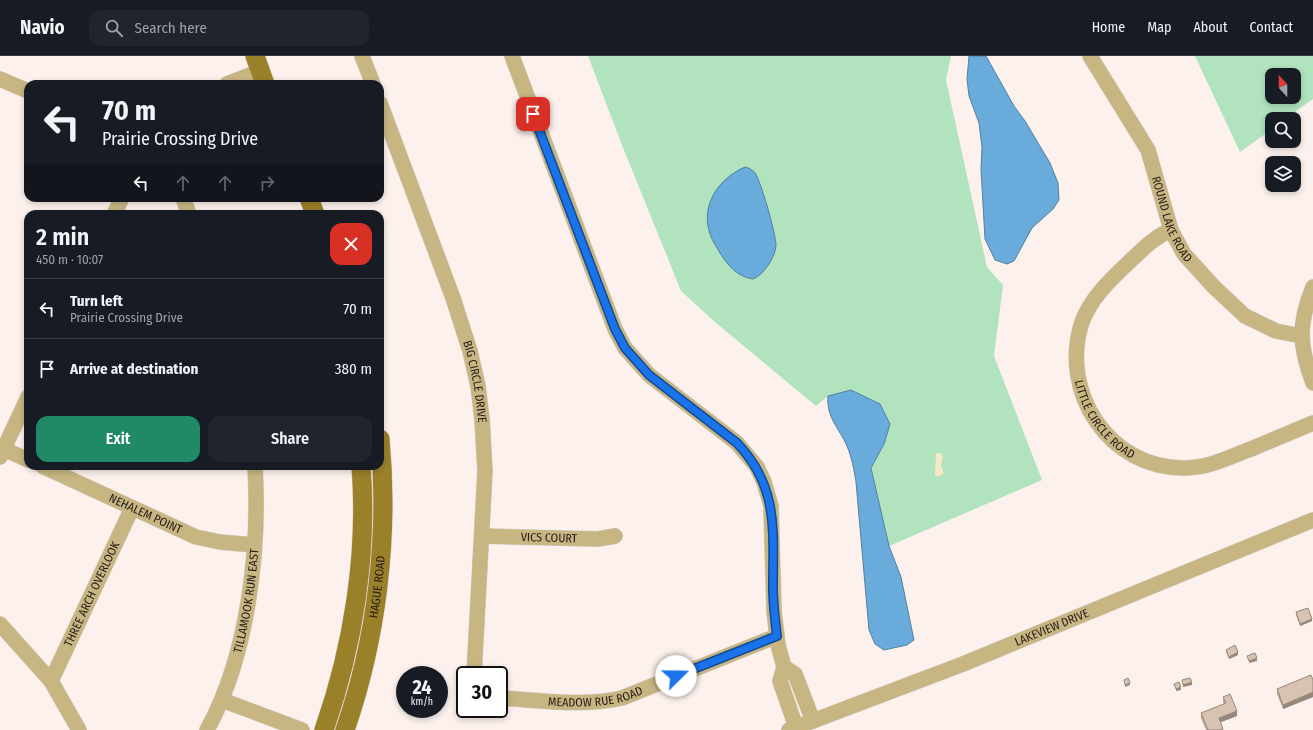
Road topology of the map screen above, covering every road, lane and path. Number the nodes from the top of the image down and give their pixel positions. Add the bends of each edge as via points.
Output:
1 (362, 56) edge
2 (512, 56) edge
3 (1090, 56) edge
4 (260, 70) edge
5 (0, 79) edge
6 (236, 80) edge
7 (371, 80) edge
8 (24, 89) edge
9 (384, 114) edge
10 (1171, 230) junction
11 (1313, 287) edge
12 (1301, 336) junction
13 (1313, 383) edge
14 (24, 405) edge
15 (1313, 424) edge
16 (2, 452) edge
17 (24, 459) edge
18 (51, 470) edge
19 (255, 470) edge
20 (361, 470) edge
21 (382, 470) edge
22 (132, 508) junction
23 (1313, 520) edge
24 (483, 536) junction
25 (615, 536) dead end
26 (254, 545) junction
27 (0, 624) edge
28 (777, 636) junction
29 (475, 666) edge
30 (784, 667) junction
31 (52, 681) junction
32 (508, 698) edge
33 (222, 700) junction
34 (813, 721) junction
35 (792, 729) edge
36 (79, 730) edge
37 (206, 730) edge
38 (302, 730) edge
39 (324, 730) edge
40 (345, 730) edge

1 - 7 street
2 - 28 street via 615,329 625,348 649,375 737,443 749,456 764,482 771,506 772,589
3 - 10 street, ROUND LAKE ROAD via 1148,150
4 - 6 street
5 - 8 street
9 - 24 street, BIG CIRCLE DRIVE via 470,350 483,426 486,471
10 - 12 street, ROUND LAKE ROAD via 1190,261 1245,316 1276,332
10 - 15 street, LITTLE CIRCLE ROAD via 1155,237 1116,275 1095,298 1082,321 1077,373 1087,407 1101,429 1119,447 1140,459 1168,467 1184,468 1215,463
11 - 12 street
12 - 13 street via 1302,351
14 - 16 street
16 - 17 street
18 - 22 street, NEHALEM POINT
19 - 26 street, TILLAMOOK RUN EAST
20 - 39 main road, HAGUE ROAD via 362,533 356,594 344,663
21 - 40 main road, HAGUE ROAD via 383,500 378,579 369,641
22 - 26 street, NEHALEM POINT via 196,537
22 - 31 street, THREE ARCH OVERLOOK
23 - 34 street, LAKEVIEW DRIVE via 963,664
24 - 25 street, VICS COURT via 598,539
24 - 29 street, BIG CIRCLE DRIVE
26 - 33 street, TILLAMOOK RUN EAST via 238,648
27 - 31 street
28 - 30 street
28 - 32 street, MEADOW RUE ROAD via 607,702
30 - 34 street via 795,674
30 - 35 street via 780,681
31 - 36 street
33 - 37 street, TILLAMOOK RUN EAST
33 - 38 street
34 - 35 street, LAKEVIEW DRIVE

